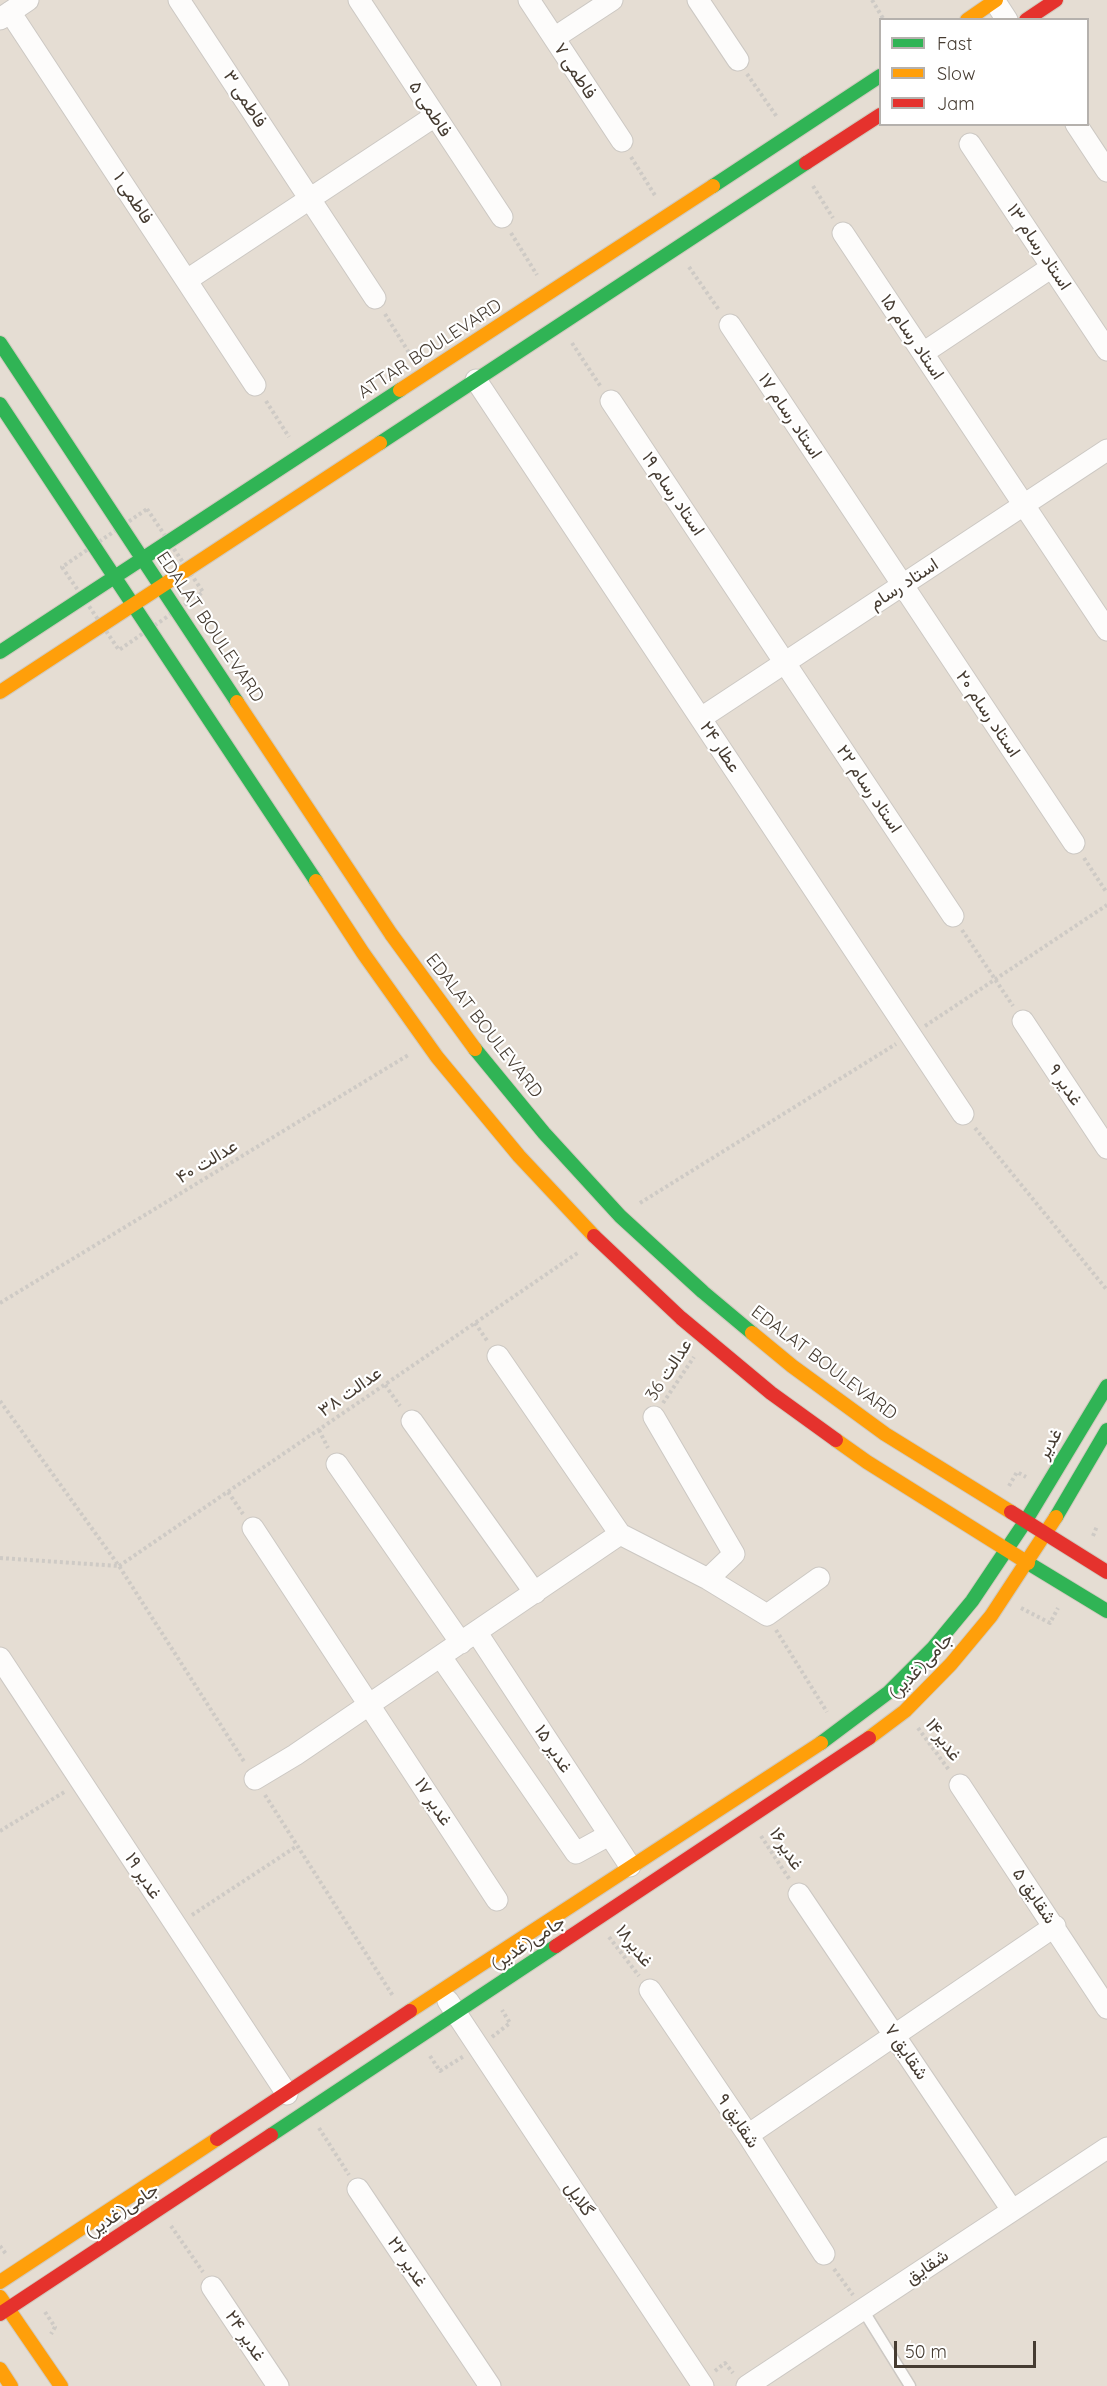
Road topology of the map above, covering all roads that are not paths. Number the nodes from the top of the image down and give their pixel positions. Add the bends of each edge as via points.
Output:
1 (28, 0) edge
2 (179, 0) edge
3 (358, 0) edge
4 (529, 0) edge
5 (612, 0) edge
6 (698, 0) edge
7 (995, 0) edge
8 (1056, 0) edge
9 (5, 15) edge
10 (970, 18) edge
11 (1006, 18) edge
12 (1029, 18) edge
13 (554, 38) junction
14 (738, 60) road end
15 (879, 77) edge
16 (435, 116) junction
17 (879, 117) edge
18 (1077, 126) edge
19 (622, 141) road end
20 (970, 144) dead end
21 (1107, 171) edge
22 (310, 198) junction
23 (502, 217) road end
24 (843, 233) road end
25 (1052, 267) junction
26 (187, 280) junction
27 (375, 298) dead end
28 (730, 325) road end
29 (0, 343) edge
30 (1107, 350) edge
31 (923, 353) junction
32 (476, 380) junction
33 (255, 385) road end
34 (611, 401) road end
35 (0, 404) edge
36 (1107, 450) edge
37 (1024, 505) junction
38 (143, 559) junction
39 (114, 578) junction
40 (903, 585) junction
41 (161, 586) junction
42 (133, 605) junction
43 (1107, 630) edge
44 (0, 652) edge
45 (785, 663) junction
46 (0, 692) edge
47 (701, 718) junction
48 (1074, 843) road end
49 (953, 916) road end
50 (1023, 1022) road end
51 (963, 1114) road end
52 (1107, 1148) edge
53 (498, 1356) dead end
54 (1107, 1386) edge
55 (654, 1417) road end
56 (412, 1421) road end
57 (1107, 1430) edge
58 (337, 1464) dead end
59 (1025, 1522) junction
60 (253, 1528) road end
61 (620, 1534) junction
62 (1045, 1535) junction
63 (1006, 1551) junction
64 (1027, 1564) junction
65 (1107, 1572) edge
66 (819, 1578) dead end
67 (708, 1579) junction
68 (535, 1593) junction
69 (1107, 1611) edge
70 (469, 1638) junction
71 (441, 1657) junction
72 (0, 1658) edge
73 (370, 1704) junction
74 (255, 1779) road end
75 (960, 1785) road end
76 (609, 1835) junction
77 (630, 1866) junction
78 (800, 1894) road end
79 (497, 1900) dead end
80 (1055, 1926) junction
81 (650, 1990) road end
82 (442, 1992) junction
83 (1107, 2008) edge
84 (455, 2012) junction
85 (894, 2035) junction
86 (286, 2094) junction
87 (748, 2134) junction
88 (1107, 2148) edge
89 (358, 2189) road end
90 (1012, 2210) junction
91 (824, 2254) road end
92 (0, 2282) edge
93 (212, 2287) road end
94 (0, 2297) edge
95 (863, 2310) junction
96 (4, 2311) edge
97 (0, 2369) edge
98 (11, 2386) edge
99 (61, 2386) edge
100 (278, 2386) edge
101 (490, 2386) edge
102 (703, 2386) edge
103 (747, 2386) edge
104 (910, 2386) edge

1 - 9 street
2 - 22 street, فاطمی ۳
3 - 16 street, فاطمی ۵
4 - 13 street, فاطمی ۷
5 - 13 street
6 - 14 street
7 - 10 street
7 - 11 street
8 - 12 street
9 - 26 street, فاطمی ۱
13 - 19 street, فاطمی ۷
15 - 38 street, ATTAR BOULEVARD
16 - 22 street
16 - 23 street, فاطمی ۵
17 - 32 street
18 - 21 street
20 - 25 street, استاد رسام ۱۳
22 - 26 street
22 - 27 street, فاطمی ۳
24 - 31 street, استاد رسام ۱۵
25 - 30 street, استاد رسام ۱۳
25 - 31 street
26 - 33 street, فاطمی ۱
28 - 40 street, استاد رسام ۱۷
29 - 38 street, EDALAT BOULEVARD
31 - 37 street, استاد رسام ۱۵
32 - 41 street
32 - 47 street, عطار ۲۴
34 - 45 street, استاد رسام ۱۹
35 - 39 street
36 - 37 street, استاد رسام
37 - 40 street, استاد رسام
37 - 43 street, استاد رسام ۱۵
38 - 39 street, ATTAR BOULEVARD
38 - 41 street, EDALAT BOULEVARD
39 - 42 street
39 - 44 street, ATTAR BOULEVARD
40 - 45 street, استاد رسام
40 - 48 street, استاد رسام ۲۰
41 - 42 street
41 - 59 street, EDALAT BOULEVARD via 391,934 464,1036 544,1133 621,1216 703,1292 792,1366 885,1434
42 - 46 street
42 - 63 street via 363,953 428,1044 519,1156 597,1240 771,1393 857,1455
45 - 47 street, استاد رسام
45 - 49 street, استاد رسام ۲۲
47 - 51 street, عطار ۲۴
50 - 52 street, غدیر ۹
53 - 61 street
54 - 59 street, غدیر
55 - 67 street via 734,1554
56 - 68 street
57 - 62 street
58 - 70 street, غدیر ۱۵
59 - 62 street, EDALAT BOULEVARD
59 - 63 street, غدیر
60 - 73 street, غدیر ۱۷
61 - 67 street
61 - 68 street
62 - 64 street, جامی(غدیر)
62 - 65 street, EDALAT BOULEVARD
63 - 64 street
63 - 77 street, جامی(غدیر) via 972,1601 889,1692 839,1731
64 - 69 street
64 - 84 street, جامی(غدیر) via 978,1632 905,1711 853,1750
66 - 67 street via 767,1615
68 - 70 street
70 - 71 street
70 - 76 street, غدیر ۱۵
71 - 73 street
71 - 76 street via 576,1853
72 - 86 street, غدیر ۱۹
73 - 74 street
73 - 79 street, غدیر ۱۷
75 - 80 street, شقایق ۵
76 - 77 street, غدیر ۱۵
77 - 82 street, جامی(غدیر)
78 - 85 street, شقایق ۷
80 - 83 street, شقایق ۵
80 - 85 street
81 - 87 street, شقایق ۹
82 - 84 street, گلایل
82 - 86 street, جامی(غدیر)
84 - 96 street, جامی(غدیر)
84 - 102 street, گلایل
85 - 87 street
85 - 90 street, شقایق ۷
86 - 92 street, جامی(غدیر)
87 - 91 street, شقایق ۹
88 - 90 street, شقایق
89 - 101 street, غدیر ۲۲
90 - 95 street, شقایق
93 - 100 street, غدیر ۲۴
94 - 96 street
95 - 103 street, شقایق
95 - 104 lane
96 - 99 street
97 - 98 street

